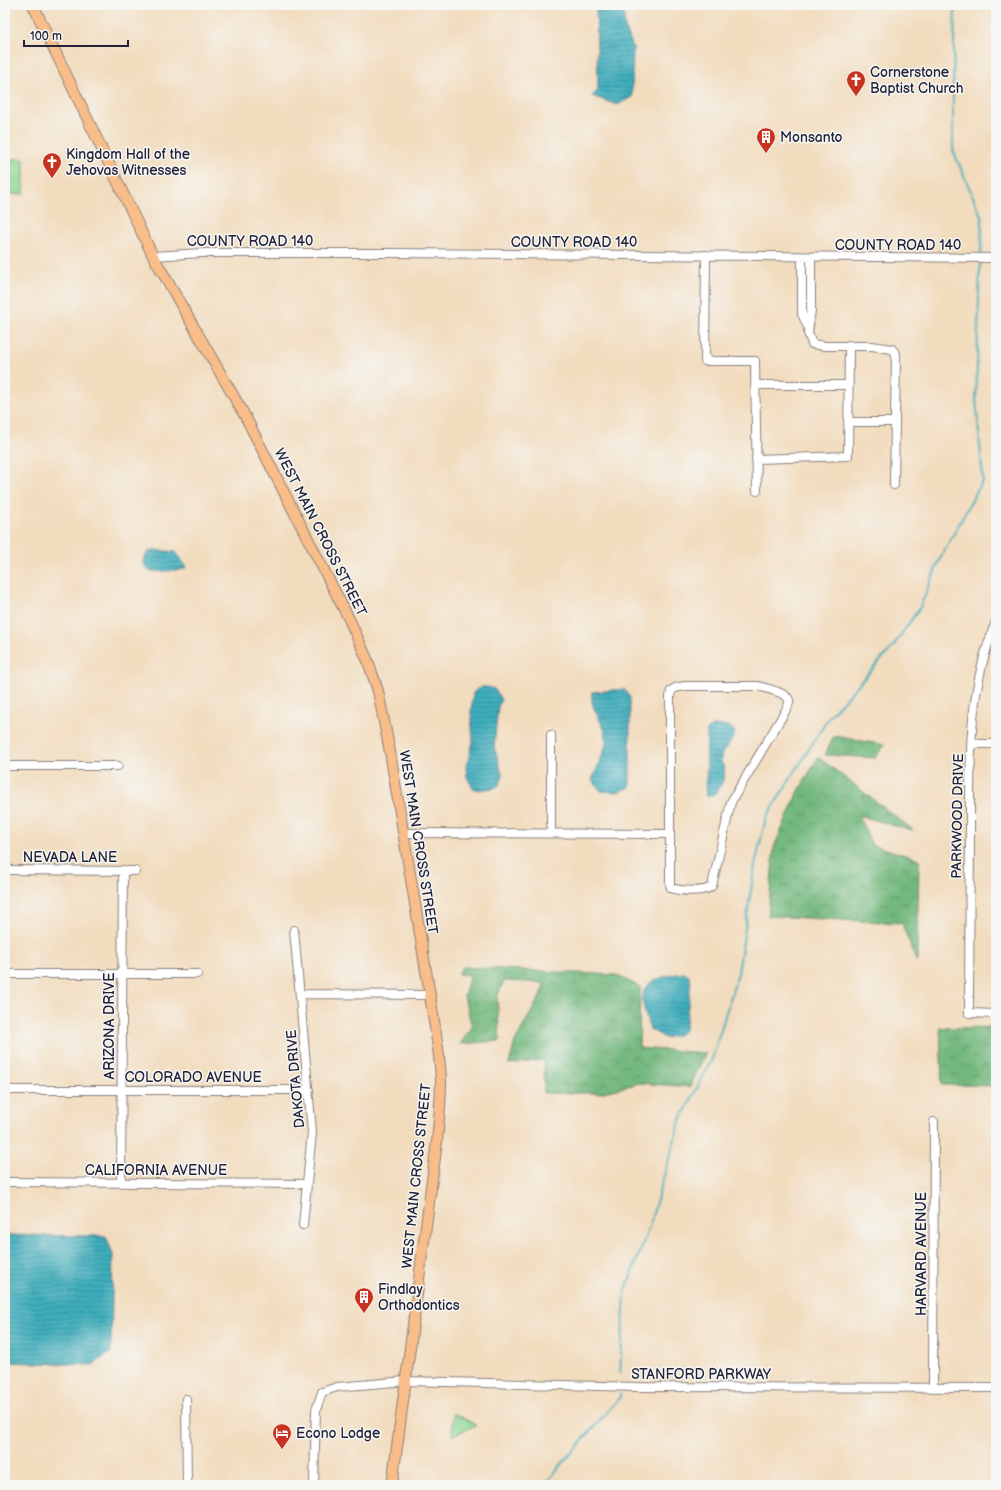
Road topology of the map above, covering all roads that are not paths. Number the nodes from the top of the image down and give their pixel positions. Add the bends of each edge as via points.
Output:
1 (33, 5) edge
2 (706, 255) junction
3 (153, 256) junction
4 (802, 257) junction
5 (811, 257) junction
6 (996, 258) edge
7 (808, 327) junction
8 (849, 345) junction
9 (755, 385) junction
10 (848, 385) junction
11 (848, 422) junction
12 (895, 422) junction
13 (756, 459) junction
14 (894, 485) dead end
15 (757, 491) dead end
16 (996, 622) edge
17 (551, 736) dead end
18 (971, 744) junction
19 (996, 744) edge
20 (5, 766) edge
21 (118, 766) dead end
22 (403, 833) junction
23 (551, 834) junction
24 (670, 834) junction
25 (5, 870) edge
26 (123, 870) junction
27 (135, 871) dead end
28 (294, 930) dead end
29 (5, 974) edge
30 (197, 974) dead end
31 (122, 975) junction
32 (300, 994) junction
33 (430, 995) junction
34 (996, 1014) edge
35 (5, 1090) edge
36 (121, 1090) junction
37 (309, 1090) junction
38 (934, 1122) dead end
39 (5, 1182) edge
40 (121, 1182) junction
41 (307, 1184) junction
42 (303, 1225) dead end
43 (406, 1381) junction
44 (933, 1387) junction
45 (996, 1388) edge
46 (186, 1399) dead end
47 (187, 1485) edge
48 (314, 1485) edge
49 (392, 1485) edge

1 - 3 main road, WEST MAIN CROSS STREET
2 - 3 street, COUNTY ROAD 140 via 202,253
2 - 4 street, COUNTY ROAD 140
2 - 9 street via 705,361 755,361
3 - 22 main road, WEST MAIN CROSS STREET via 246,416 360,642 378,691
4 - 5 street, COUNTY ROAD 140
4 - 7 street via 802,314
5 - 6 street, COUNTY ROAD 140
5 - 7 street via 811,310
7 - 8 street via 812,344
8 - 10 street
8 - 12 street via 895,351
9 - 10 street
9 - 13 street
10 - 11 street
11 - 12 street
11 - 13 street via 848,456
12 - 14 street
13 - 15 street
16 - 18 street, PARKWOOD DRIVE via 978,676
17 - 23 street
18 - 19 street
18 - 34 street, PARKWOOD DRIVE via 969,1014
20 - 21 street
22 - 23 street
22 - 33 main road, WEST MAIN CROSS STREET
23 - 24 street
24 - 24 street via 671,888 709,889 712,886 731,802 789,704 787,696 758,686 685,686 671,691
25 - 26 street, NEVADA LANE
26 - 27 street, NEVADA LANE
26 - 31 street, ARIZONA DRIVE
28 - 32 street, DAKOTA DRIVE
29 - 31 street
30 - 31 street
31 - 36 street, ARIZONA DRIVE
32 - 33 street
32 - 37 street, DAKOTA DRIVE
33 - 43 main road, WEST MAIN CROSS STREET via 440,1064 440,1111
35 - 36 street, COLORADO AVENUE
36 - 37 street, COLORADO AVENUE
36 - 40 street, ARIZONA DRIVE
37 - 41 street, DAKOTA DRIVE via 312,1132
38 - 44 street, HARVARD AVENUE
39 - 40 street, CALIFORNIA AVENUE
40 - 41 street, CALIFORNIA AVENUE
41 - 42 street, DAKOTA DRIVE
43 - 44 street, STANFORD PARKWAY via 634,1387
43 - 48 street, STANFORD PARKWAY via 336,1387 322,1392 316,1410
43 - 49 main road, WEST MAIN CROSS STREET
44 - 45 street, STANFORD PARKWAY
46 - 47 street

